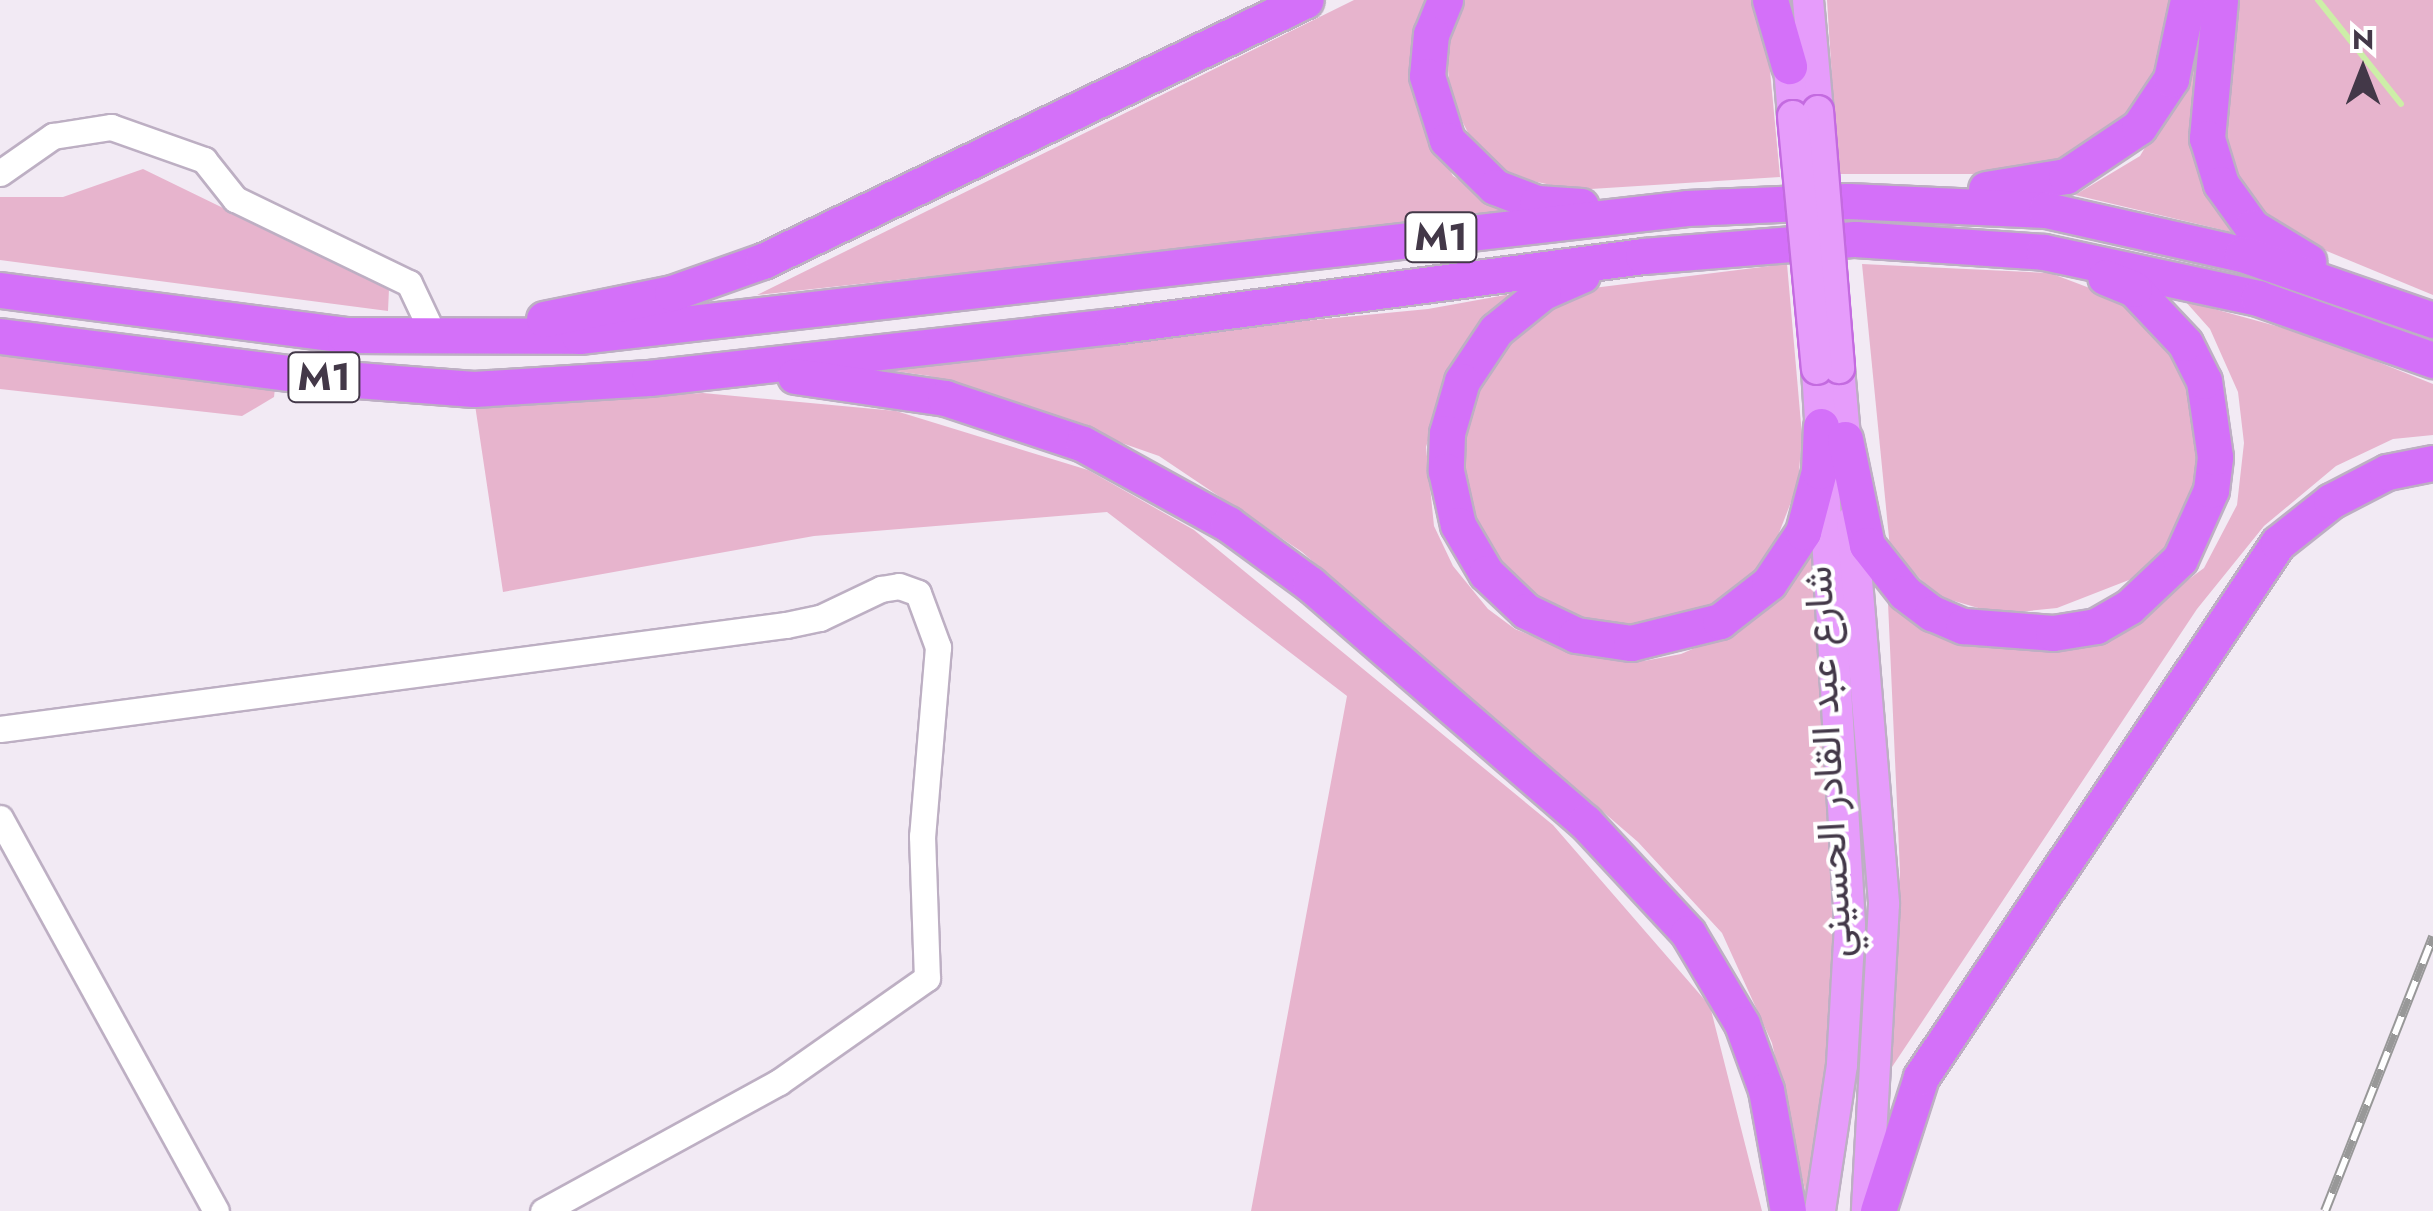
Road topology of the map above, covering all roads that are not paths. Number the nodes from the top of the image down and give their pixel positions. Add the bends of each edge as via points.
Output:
1 (1306, 0) edge
2 (1445, 0) edge
3 (1770, 0) edge
4 (1784, 0) edge
5 (1808, 0) edge
6 (2188, 0) edge
7 (2220, 0) edge
8 (1789, 66) junction
9 (1806, 114) junction
10 (0, 173) edge
11 (1848, 201) junction
12 (1687, 208) junction
13 (2044, 252) junction
14 (1643, 256) junction
15 (0, 290) edge
16 (2365, 294) junction
17 (2433, 320) edge
18 (0, 336) edge
19 (436, 340) junction
20 (2433, 360) edge
21 (649, 378) junction
22 (1833, 432) junction
23 (2433, 463) edge
24 (0, 729) edge
25 (0, 818) edge
26 (216, 1211) edge
27 (543, 1211) edge
28 (1788, 1211) edge
29 (1820, 1211) edge
30 (1866, 1211) edge
31 (1878, 1211) edge

1 - 19 highway via 764,260 672,293
2 - 12 highway via 1427,55 1430,99 1448,140 1477,174 1537,202
3 - 8 highway
4 - 8 main road
5 - 9 main road
6 - 11 highway via 2181,52 2157,104 2093,163 2038,184
7 - 16 highway via 2207,138 2221,184 2252,227
8 - 9 main road
9 - 22 main road, شارع عبد القادر الحسيني, bridge
10 - 19 street via 53,136 112,127 204,160 235,199 408,283
11 - 12 highway, M1
11 - 16 highway, M1 via 2046,210 2242,254
12 - 19 highway, M1 via 580,336
13 - 14 highway, M1 via 1855,239
13 - 20 highway, M1 via 2258,298
13 - 22 highway via 2134,289 2184,343 2204,380 2215,457 2210,490 2180,559 2156,585 2096,626 2053,633 1979,628 1932,613 1905,593 1867,545
14 - 21 highway, M1
14 - 22 highway via 1543,292 1496,330 1462,381 1447,433 1450,498 1470,550 1504,593 1550,625 1604,641 1662,641 1720,621 1769,583 1802,532
15 - 19 highway, M1 via 345,335
16 - 17 highway, M1
18 - 21 highway, M1 via 318,377 474,389
21 - 28 highway via 807,376 929,395 1015,418 1167,487 1269,554 1585,822 1688,933 1742,1024 1766,1090
22 - 29 main road, شارع عبد القادر الحسيني via 1850,925 1842,1065
22 - 30 main road, شارع عبد القادر الحسيني via 1884,904
23 - 31 highway via 2387,472 2278,543 1921,1078
24 - 27 street via 786,625 820,618 881,589 918,592 938,647 922,836 927,978 779,1082
25 - 26 street

